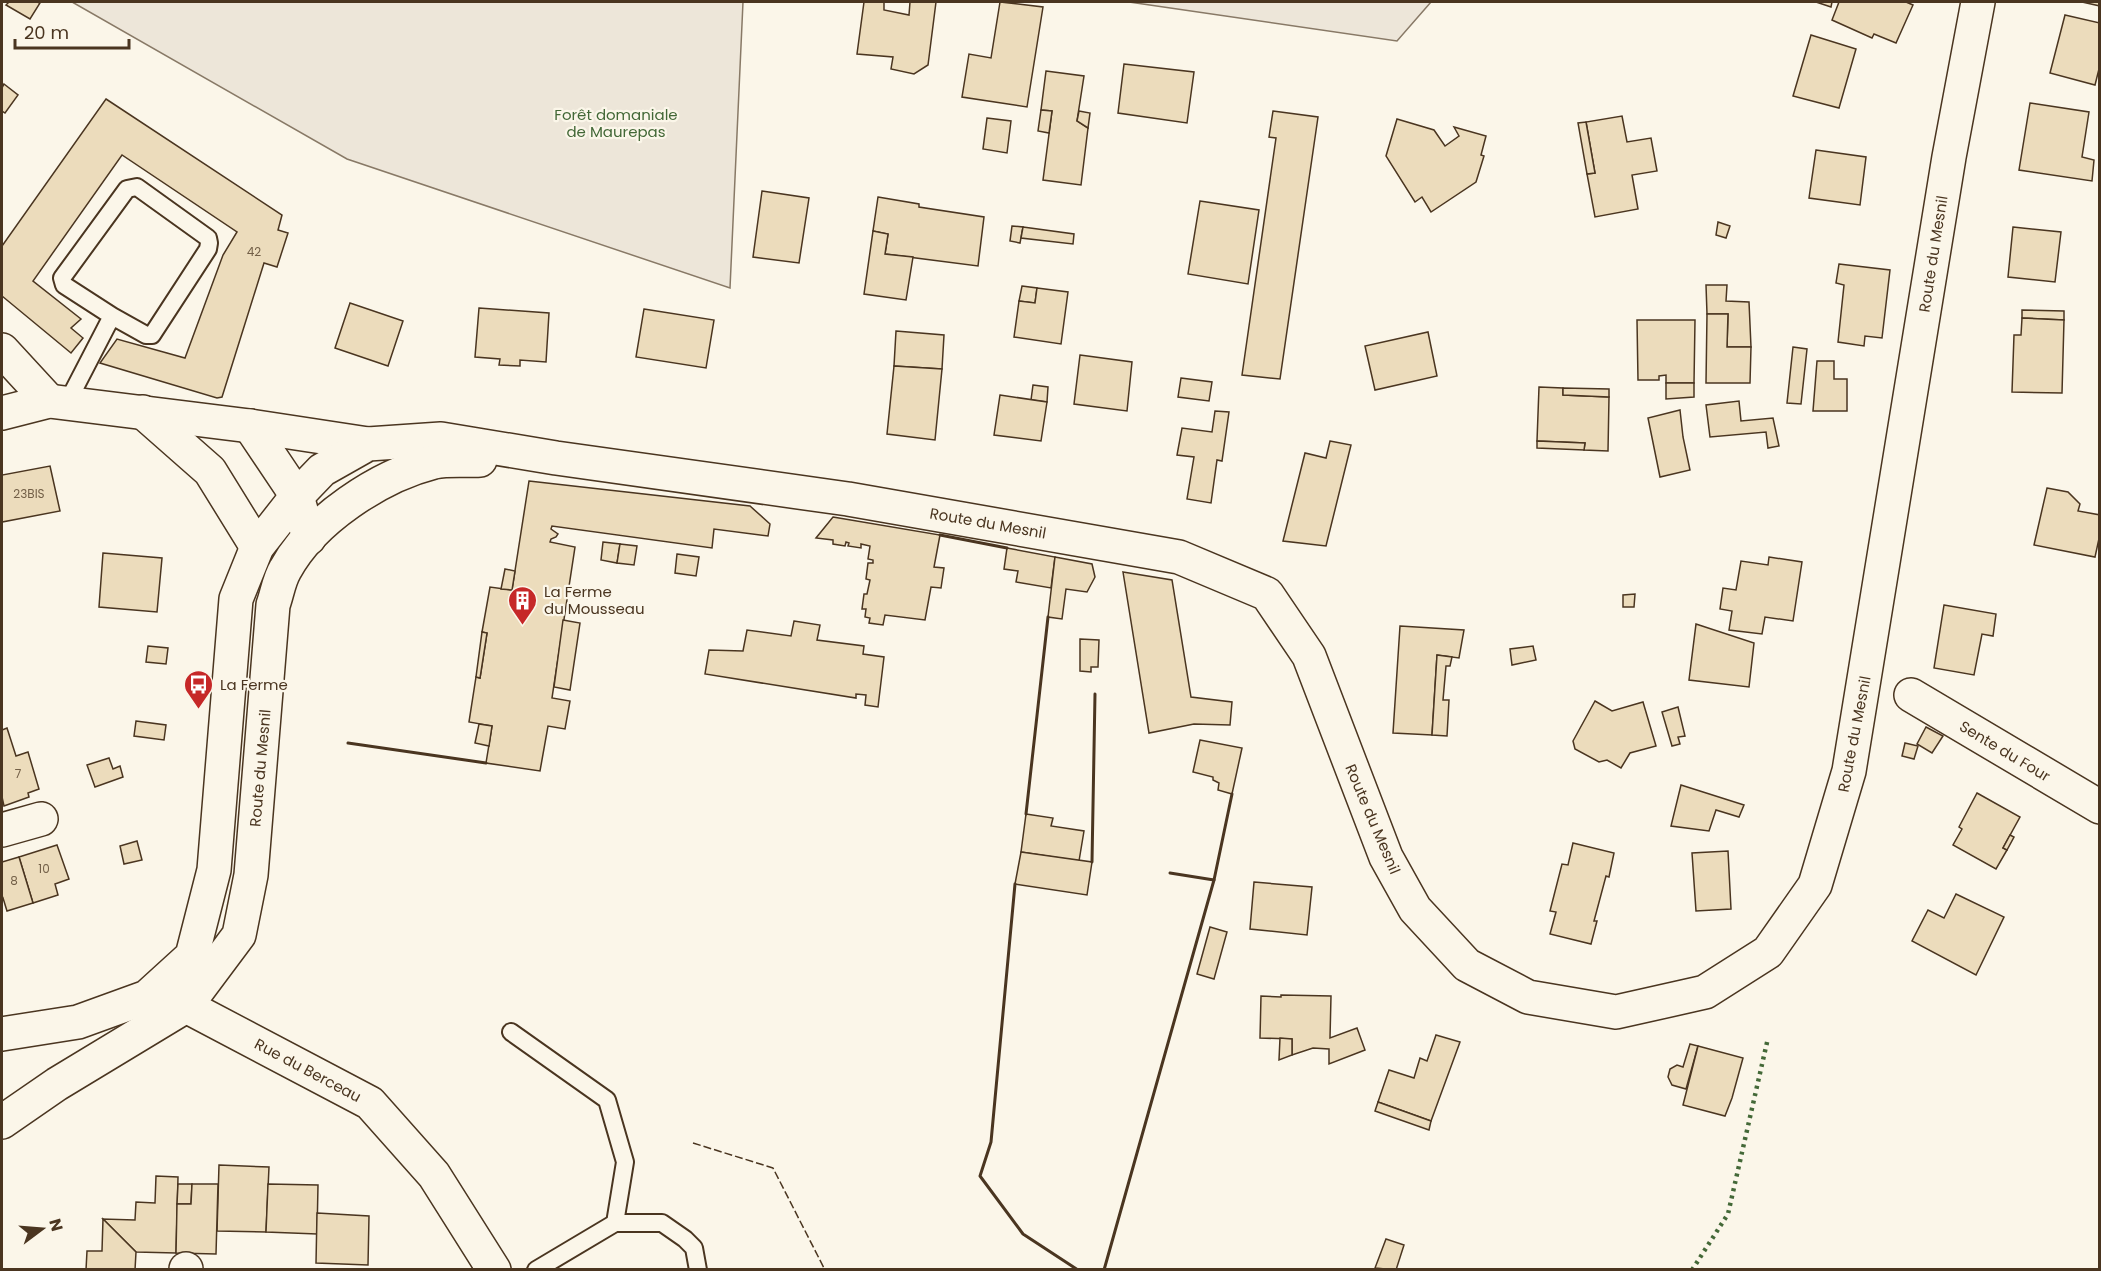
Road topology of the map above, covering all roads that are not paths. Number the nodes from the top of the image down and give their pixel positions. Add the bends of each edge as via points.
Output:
1 (1978, 2) edge
2 (112, 316) junction
3 (2, 350) edge
4 (58, 402) junction
5 (143, 412) junction
6 (2, 413) edge
7 (250, 426) junction
8 (368, 444) junction
9 (556, 458) junction
10 (297, 496) junction
11 (309, 538) junction
12 (257, 547) junction
13 (1911, 695) dead end
14 (2100, 807) edge
15 (41, 819) dead end
16 (2, 830) edge
17 (168, 978) junction
18 (186, 1006) junction
19 (511, 1032) dead end
20 (2, 1034) edge
21 (2, 1122) edge
22 (615, 1224) junction
23 (494, 1269) edge
24 (536, 1269) edge
25 (698, 1269) edge

1 - 9 street, Route du Mesnil via 1949,157 1850,771 1815,885 1767,952 1705,992 1616,1012 1528,997 1467,965 1415,909 1386,857 1308,656 1267,594 1179,557 848,499
2 - 2 lane via 64,285 62,278 127,189 137,188 208,238 208,249 152,335
2 - 4 lane
3 - 4 street
4 - 5 street
4 - 6 street
5 - 7 street
5 - 12 street via 210,471
7 - 8 street
7 - 10 street
8 - 9 street, Route du Mesnil via 441,439
8 - 10 street, Route du Mesnil via 322,470
9 - 11 street, Route du Mesnil via 435,462 387,480 344,504
10 - 11 street
10 - 12 street, Route du Mesnil
11 - 18 street, Route du Mesnil via 284,570 273,605 251,875 239,935
12 - 17 street, Route du Mesnil via 236,599 214,870 192,956
13 - 14 street, Sente du Four
15 - 16 street
17 - 18 street, Rue du Berceau
17 - 20 street, Route du Mesnil via 147,997 78,1022
18 - 21 street, Route du Mesnil
18 - 23 street, Rue du Berceau via 370,1103 434,1175
19 - 22 lane via 607,1100 625,1162
22 - 24 lane
22 - 25 lane via 662,1223 694,1248

